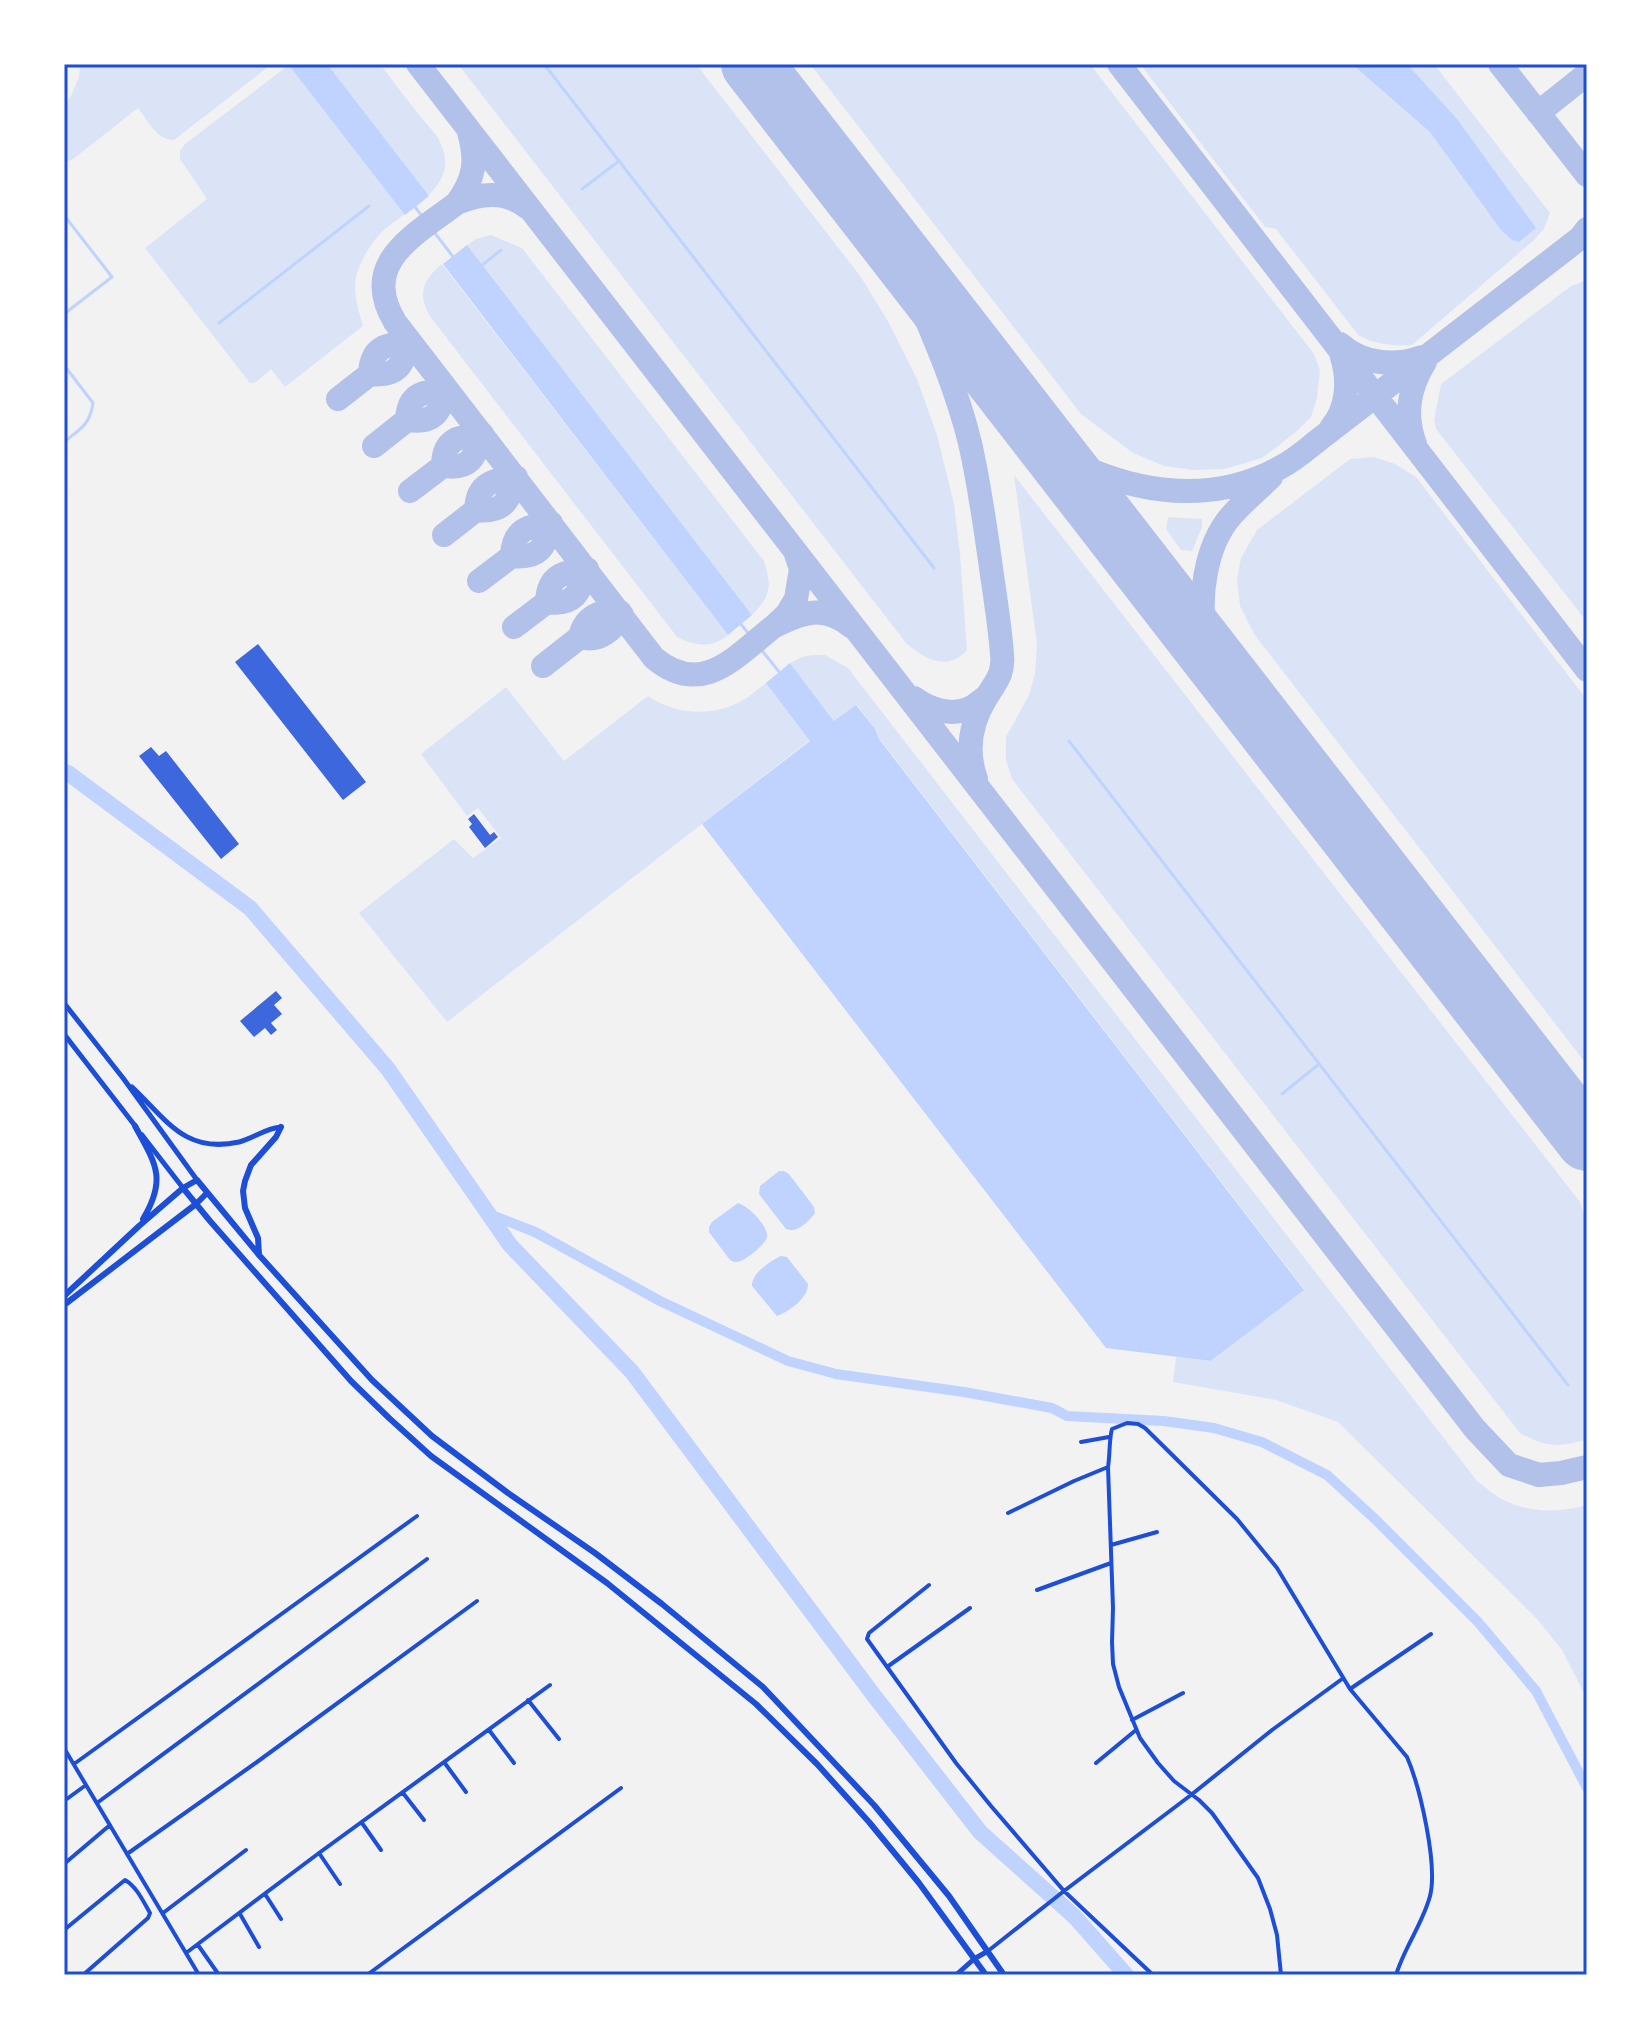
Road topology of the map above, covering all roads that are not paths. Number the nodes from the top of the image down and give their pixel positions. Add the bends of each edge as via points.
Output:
1 (64, 1003) edge
2 (64, 1034) edge
3 (123, 1078) junction
4 (135, 1126) junction
5 (281, 1127) joint
6 (197, 1180) junction
7 (183, 1188) junction
8 (207, 1193) junction
9 (196, 1204) junction
10 (139, 1226) junction
11 (259, 1255) junction
12 (64, 1296) edge
13 (64, 1305) edge
14 (1109, 1437) junction
15 (1081, 1442) dead end
16 (1108, 1467) junction
17 (1008, 1513) dead end
18 (417, 1516) dead end
19 (1157, 1532) dead end
20 (1111, 1545) junction
21 (427, 1559) dead end
22 (1111, 1563) junction
23 (929, 1585) dead end
24 (1037, 1590) dead end
25 (477, 1601) dead end
26 (970, 1608) dead end
27 (1431, 1634) dead end
28 (887, 1667) junction
29 (1342, 1679) junction
30 (550, 1685) dead end
31 (1350, 1689) junction
32 (1183, 1693) dead end
33 (528, 1700) junction
34 (1131, 1720) junction
35 (489, 1730) junction
36 (1136, 1730) junction
37 (559, 1739) dead end
38 (64, 1748) edge
39 (444, 1762) junction
40 (514, 1763) dead end
41 (1096, 1763) dead end
42 (74, 1764) junction
43 (842, 1770) junction
44 (832, 1782) junction
45 (86, 1785) junction
46 (621, 1788) dead end
47 (466, 1792) dead end
48 (403, 1793) junction
49 (1191, 1795) junction
50 (64, 1801) edge
51 (97, 1803) junction
52 (424, 1820) dead end
53 (362, 1823) junction
54 (110, 1825) junction
55 (246, 1850) dead end
56 (381, 1850) dead end
57 (319, 1853) junction
58 (127, 1854) junction
59 (64, 1864) edge
60 (145, 1884) junction
61 (340, 1884) dead end
62 (136, 1890) junction
63 (1062, 1892) junction
64 (265, 1894) junction
65 (153, 1897) junction
66 (144, 1902) junction
67 (163, 1913) junction
68 (240, 1914) junction
69 (281, 1919) dead end
70 (64, 1930) edge
71 (198, 1945) junction
72 (259, 1947) dead end
73 (988, 1951) junction
74 (186, 1953) junction
75 (974, 1959) junction
76 (83, 1975) edge
77 (199, 1975) edge
78 (219, 1975) edge
79 (367, 1975) edge
80 (956, 1975) edge
81 (986, 1975) edge
82 (1004, 1975) edge
83 (1153, 1975) edge
84 (1281, 1975) edge
85 (1396, 1975) edge

1 - 3 street
2 - 4 street
3 - 5 street via 179,1132 199,1143 237,1142
3 - 6 street
4 - 7 street
4 - 10 main road via 158,1182
5 - 11 main road via 251,1165 243,1191
6 - 7 main road
6 - 8 main road
7 - 9 main road
7 - 10 main road
8 - 9 main road
8 - 11 main road
9 - 13 main road
9 - 44 main road via 389,1418 431,1456 677,1638 756,1704
10 - 12 main road
11 - 43 main road via 372,1380 432,1436 715,1647 763,1687
14 - 15 street
14 - 16 street
14 - 29 street via 1120,1425 1145,1428 1224,1504 1277,1568
16 - 17 street
16 - 20 street
18 - 42 street
19 - 20 street
20 - 22 street
21 - 51 street
22 - 24 street
22 - 34 street via 1113,1664
23 - 28 street via 867,1635
25 - 58 street
26 - 28 street
27 - 31 street
28 - 63 street via 956,1763
29 - 31 street
29 - 49 street
30 - 33 street
31 - 85 street via 1407,1757 1426,1823 1430,1896
32 - 34 street
33 - 35 street
33 - 37 street
34 - 36 street
35 - 39 street
35 - 40 street
36 - 41 street
36 - 49 street via 1158,1763
38 - 42 street
39 - 47 street
39 - 48 street
42 - 45 street
43 - 44 main road
43 - 73 main road via 949,1896
44 - 75 main road via 919,1883
45 - 50 street
45 - 51 street
46 - 79 street
48 - 52 street
48 - 53 street
49 - 63 street
49 - 84 street via 1219,1821 1258,1878 1277,1935
51 - 54 street
53 - 56 street
53 - 57 street
54 - 58 street
54 - 59 street
55 - 67 street
57 - 61 street
57 - 64 street
58 - 60 street
60 - 62 street
60 - 65 street
62 - 66 street
62 - 70 street via 122,1881
63 - 73 street
63 - 83 street
64 - 68 street
64 - 69 street
65 - 66 street
65 - 67 street
66 - 76 street via 148,1918
67 - 74 street
68 - 71 street
68 - 72 street
71 - 74 street
71 - 78 street
73 - 75 street
73 - 82 main road
74 - 77 street
75 - 80 street
75 - 81 main road

